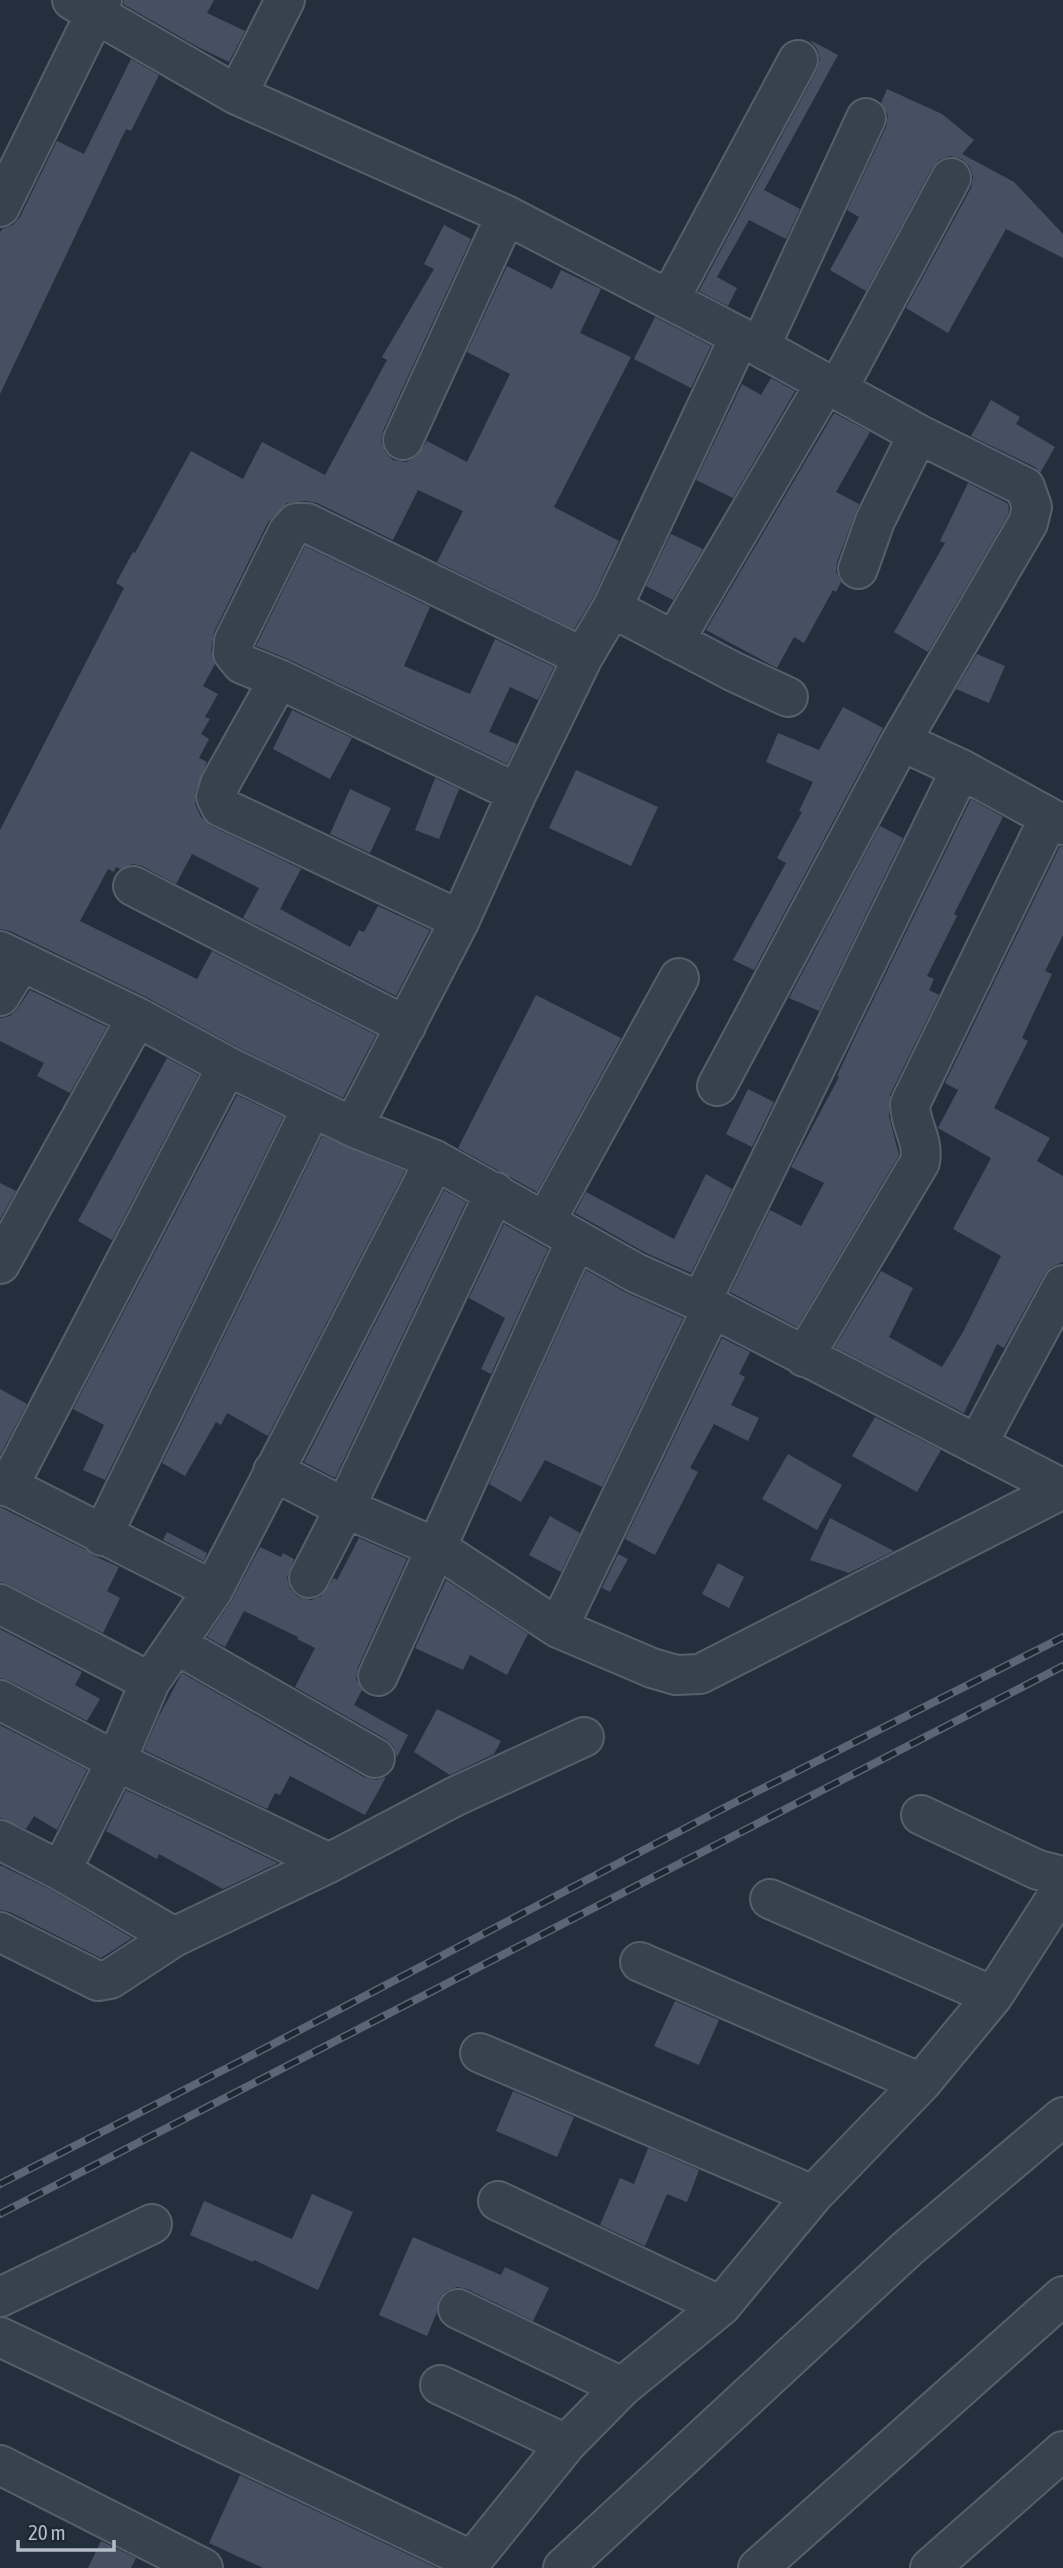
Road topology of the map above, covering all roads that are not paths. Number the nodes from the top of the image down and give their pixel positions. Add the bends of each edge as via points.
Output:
1 (285, 0) edge
2 (89, 4) edge
3 (798, 60) dead end
4 (237, 95) junction
5 (866, 118) dead end
6 (951, 178) dead end
7 (0, 207) edge
8 (506, 215) junction
9 (669, 300) junction
10 (749, 343) junction
11 (831, 387) junction
12 (918, 434) junction
13 (403, 440) dead end
14 (859, 569) dead end
15 (612, 608) junction
16 (674, 641) junction
17 (583, 657) junction
18 (279, 679) junction
19 (788, 697) dead end
20 (901, 741) junction
21 (961, 769) junction
22 (517, 793) junction
23 (1056, 822) edge
24 (133, 886) dead end
25 (460, 920) junction
26 (10, 956) edge
27 (679, 978) dead end
28 (0, 996) edge
29 (137, 1017) junction
30 (406, 1026) junction
31 (228, 1066) junction
32 (717, 1086) dead end
33 (312, 1107) junction
34 (353, 1127) junction
35 (435, 1160) junction
36 (495, 1192) junction
37 (561, 1231) junction
38 (0, 1264) edge
39 (1063, 1285) edge
40 (706, 1305) junction
41 (804, 1357) junction
42 (977, 1445) junction
43 (273, 1471) junction
44 (4, 1484) edge
45 (1063, 1489) edge
46 (345, 1508) junction
47 (102, 1536) junction
48 (437, 1548) junction
49 (309, 1578) dead end
50 (214, 1590) junction
51 (0, 1604) edge
52 (558, 1628) junction
53 (177, 1646) junction
54 (378, 1676) dead end
55 (150, 1682) junction
56 (0, 1700) edge
57 (584, 1738) dead end
58 (375, 1758) dead end
59 (116, 1762) junction
60 (921, 1815) dead end
61 (0, 1840) edge
62 (329, 1863) junction
63 (61, 1871) junction
64 (1063, 1876) edge
65 (1063, 1887) edge
66 (771, 1899) dead end
67 (0, 1932) edge
68 (174, 1937) junction
69 (640, 1962) dead end
70 (993, 1996) junction
71 (480, 2053) dead end
72 (921, 2083) junction
73 (1063, 2117) edge
74 (813, 2195) junction
75 (498, 2202) dead end
76 (152, 2224) dead end
77 (1063, 2296) edge
78 (0, 2297) edge
79 (721, 2306) junction
80 (458, 2309) dead end
81 (0, 2337) edge
82 (440, 2385) dead end
83 (622, 2387) junction
84 (566, 2444) junction
85 (1063, 2451) edge
86 (0, 2465) edge
87 (469, 2564) edge
88 (202, 2568) edge
89 (563, 2568) edge
90 (758, 2568) edge
91 (930, 2568) edge

1 - 4 street
2 - 4 street
2 - 7 street
3 - 9 street
4 - 8 street
5 - 10 street
6 - 11 street
8 - 9 street
8 - 13 street
9 - 10 street
10 - 11 street
10 - 15 street
11 - 12 street
11 - 16 street
12 - 14 street via 875,521
12 - 20 street via 1025,487 1032,507 1028,523
15 - 16 street
15 - 17 street
16 - 19 street
17 - 18 street via 307,523 296,523 234,641 233,653 242,664
17 - 22 street
18 - 22 street
18 - 25 street via 220,784 216,797 221,807
20 - 21 street
20 - 32 street
21 - 23 street
21 - 40 street
22 - 25 street
23 - 41 street via 910,1104 922,1146 920,1162
24 - 30 street
25 - 30 street
26 - 28 street
26 - 29 street
27 - 37 street
29 - 31 street
29 - 38 street
30 - 34 street
31 - 33 street
31 - 44 street
33 - 34 street
33 - 47 street
34 - 35 street
35 - 36 street
35 - 43 street
36 - 37 street
36 - 46 street
37 - 40 street
37 - 48 street
39 - 42 street
40 - 41 street
40 - 52 street
41 - 42 street
42 - 45 street
43 - 46 street
43 - 50 street
44 - 47 street
45 - 52 street via 701,1674 677,1675 652,1668
46 - 48 street
46 - 49 street
47 - 50 street
48 - 52 street
48 - 54 street
50 - 53 street
51 - 55 street
53 - 55 street
53 - 58 street
55 - 59 street
56 - 59 street
57 - 62 street via 456,1796
59 - 62 street
59 - 63 street
60 - 64 street via 1038,1870
61 - 63 street
62 - 68 street
63 - 68 street
65 - 70 street
66 - 70 street
67 - 68 street via 98,1981 117,1976
69 - 72 street
70 - 72 street
71 - 74 street
72 - 74 street
73 - 89 street via 908,2248
74 - 79 street
75 - 79 street
76 - 78 street
77 - 90 street
79 - 83 street
80 - 83 street
81 - 87 street
82 - 84 street
83 - 84 street
84 - 87 street
85 - 91 street
86 - 88 street

